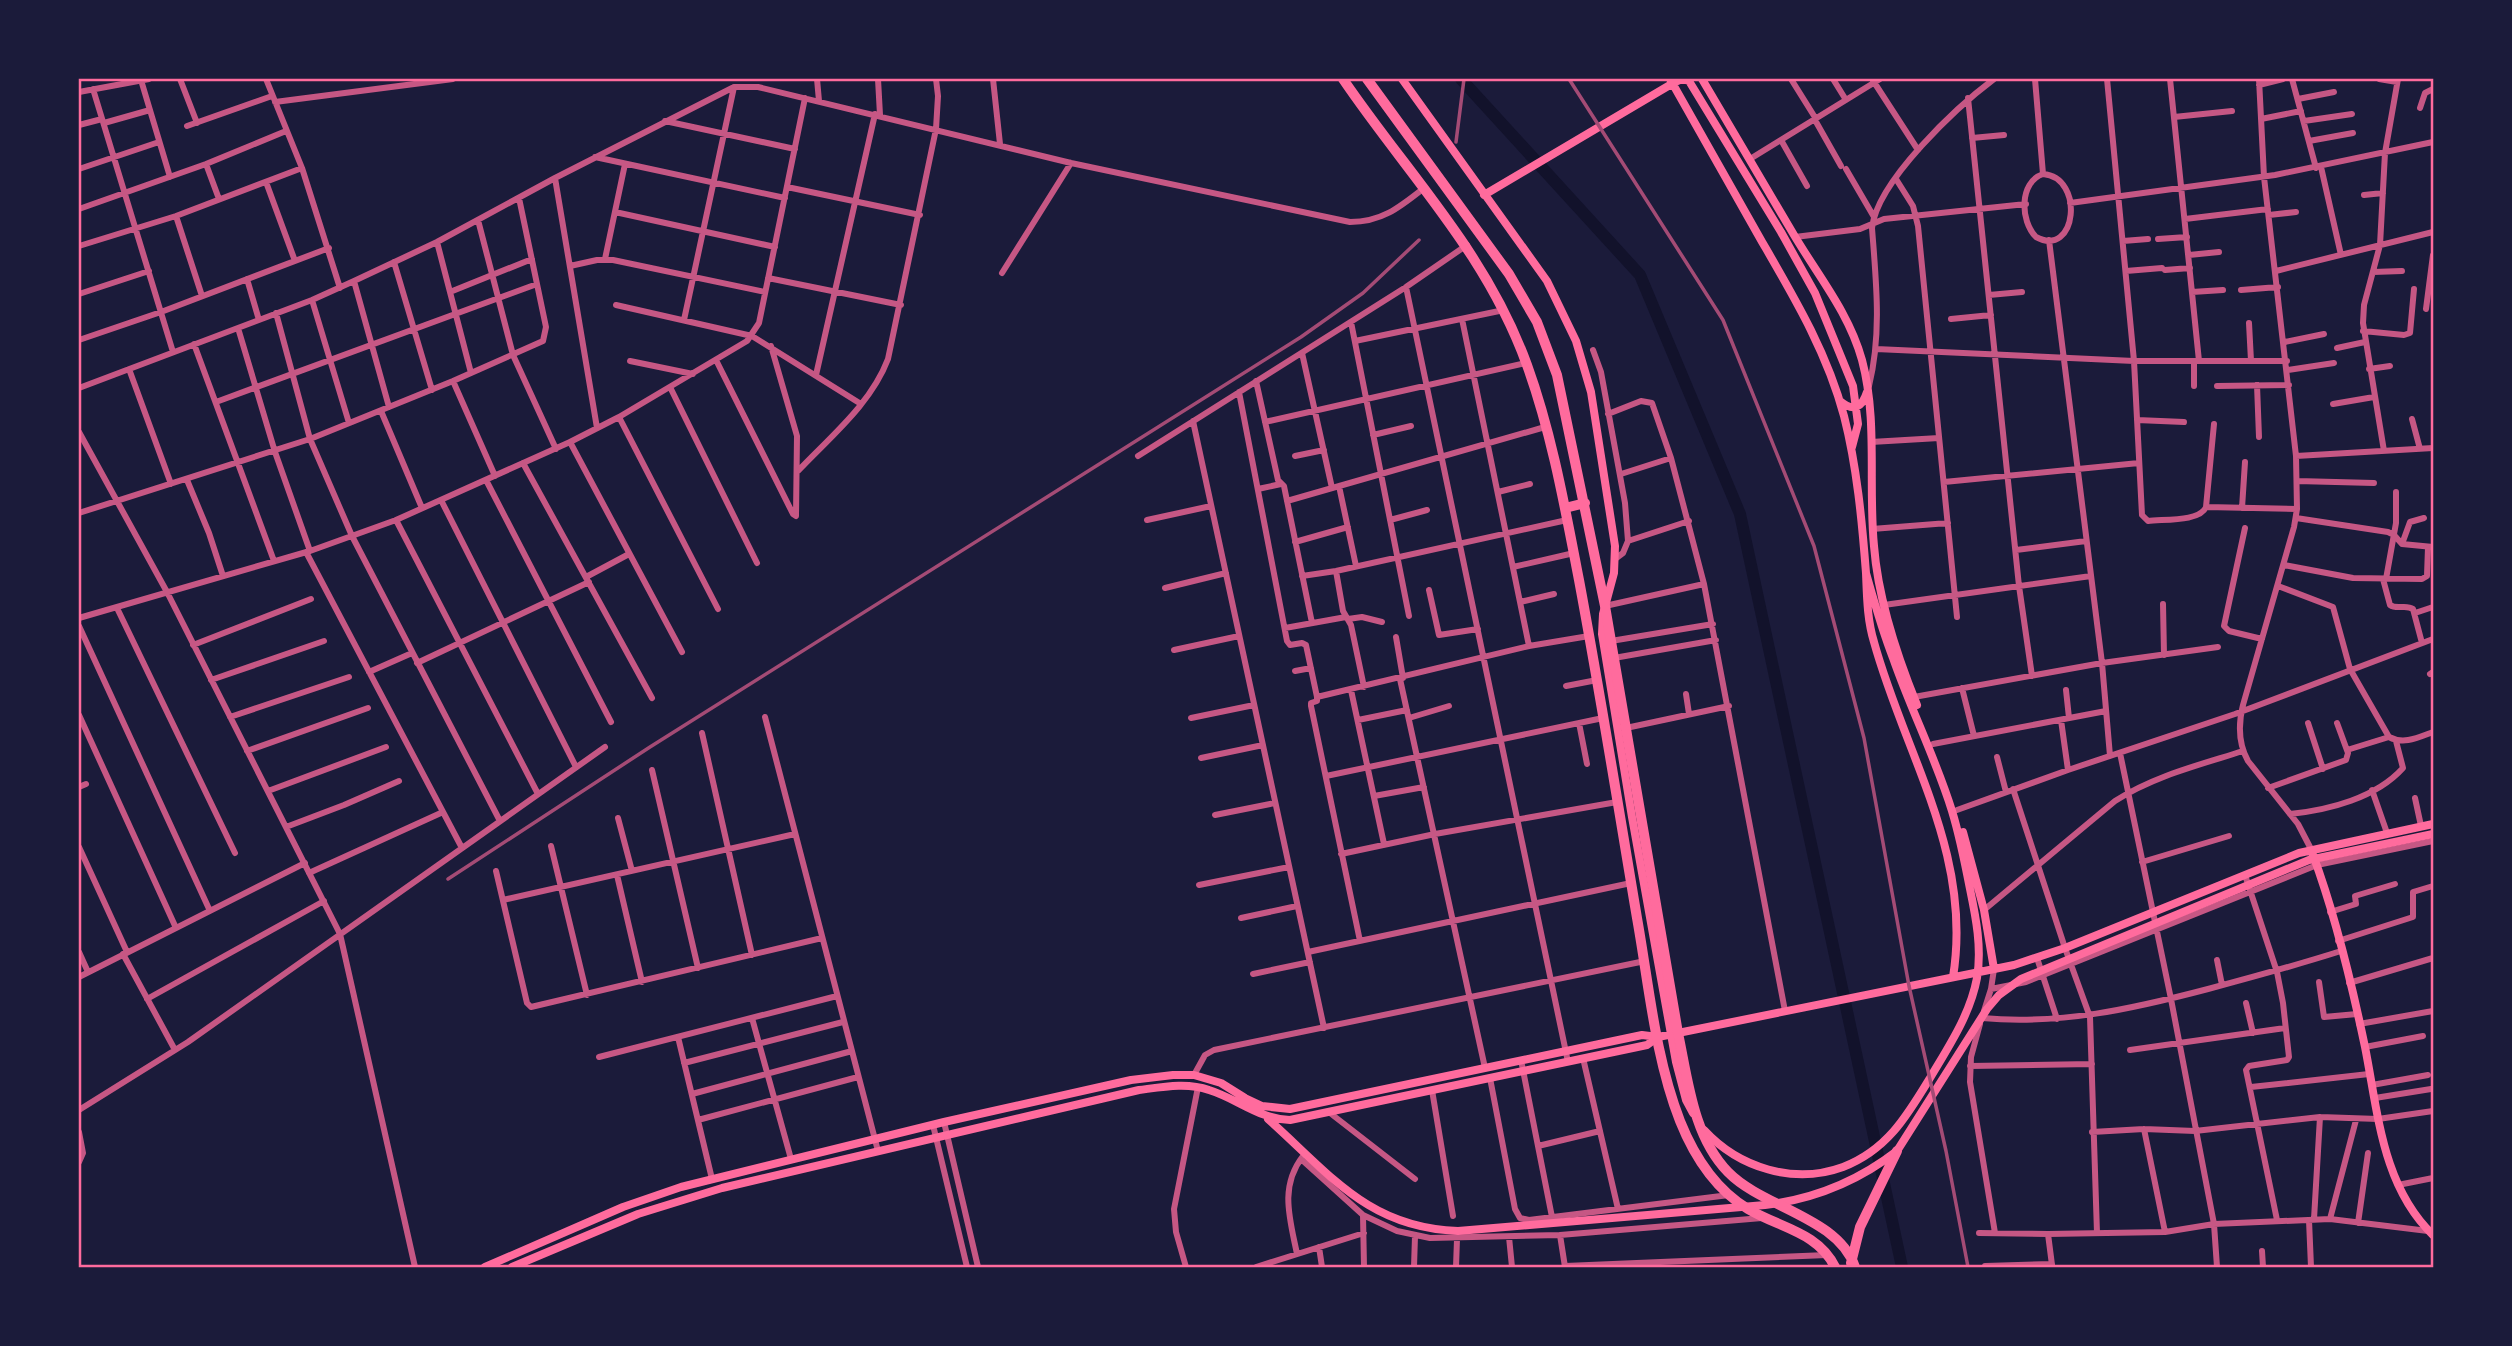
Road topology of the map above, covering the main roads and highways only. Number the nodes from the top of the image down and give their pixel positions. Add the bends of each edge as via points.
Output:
1 (1344, 79) edge
2 (1367, 79) edge
3 (1402, 79) edge
4 (1670, 79) edge
5 (1702, 79) edge
6 (1484, 195) junction
7 (1869, 387) junction
8 (1840, 401) junction
9 (1857, 407) junction
10 (1852, 447) junction
11 (1586, 503) junction
12 (1565, 508) junction
13 (1866, 573) junction
14 (1605, 606) junction
15 (2433, 824) edge
16 (2433, 834) edge
17 (2311, 849) junction
18 (1994, 969) junction
19 (1953, 977) junction
20 (1678, 1033) junction
21 (1658, 1037) junction
22 (1280, 1109) junction
23 (1266, 1117) junction
24 (1279, 1120) junction
25 (1704, 1139) junction
26 (1690, 1143) junction
27 (1897, 1151) junction
28 (2431, 1233) edge
29 (485, 1267) edge
30 (512, 1267) edge
31 (1835, 1267) edge
32 (1853, 1267) edge

1 - 12 highway via 1467,245 1504,310 1526,363
2 - 11 highway via 1509,274 1537,322 1557,375
3 - 6 main road
4 - 8 main road via 1807,319
5 - 7 main road via 1850,324
6 - 9 main road via 1675,82 1689,81 1815,293 1853,386
6 - 14 main road via 1546,281 1576,341 1591,392 1615,559
7 - 9 main road
7 - 18 main road via 1872,529 1884,605 1957,810 1984,910
8 - 9 main road
8 - 10 main road
9 - 10 main road
10 - 13 main road
11 - 12 highway
11 - 14 highway
12 - 21 highway
13 - 14 main road via 1892,658 1953,813 1979,954 1974,990 1955,1035 1900,1126 1871,1153 1835,1170 1816,1173 1774,1171 1732,1155 1705,1131 1686,1100 1602,635
13 - 19 main road via 1873,640 1929,792 1950,864 1957,924
14 - 20 highway
15 - 17 main road
16 - 27 main road via 2309,860 2021,979 1987,1009
17 - 18 main road via 2065,948
17 - 28 main road via 2350,983 2386,1156 2412,1209
18 - 19 main road
19 - 20 main road
20 - 21 main road
20 - 25 highway
21 - 22 main road via 1642,1034
21 - 24 main road via 1647,1045
21 - 26 highway via 1674,1103
22 - 24 main road
22 - 29 main road via 1253,1103 1221,1083 1194,1075 1131,1080 712,1179 623,1207
23 - 24 main road
23 - 27 main road via 1349,1192 1389,1218 1434,1230 1788,1202 1833,1190 1876,1168
23 - 30 main road via 1198,1087 1139,1090 722,1188 638,1214
25 - 26 highway
25 - 32 highway via 1739,1182 1827,1231 1842,1245
26 - 31 highway via 1728,1195 1817,1243
27 - 32 highway via 1860,1227

